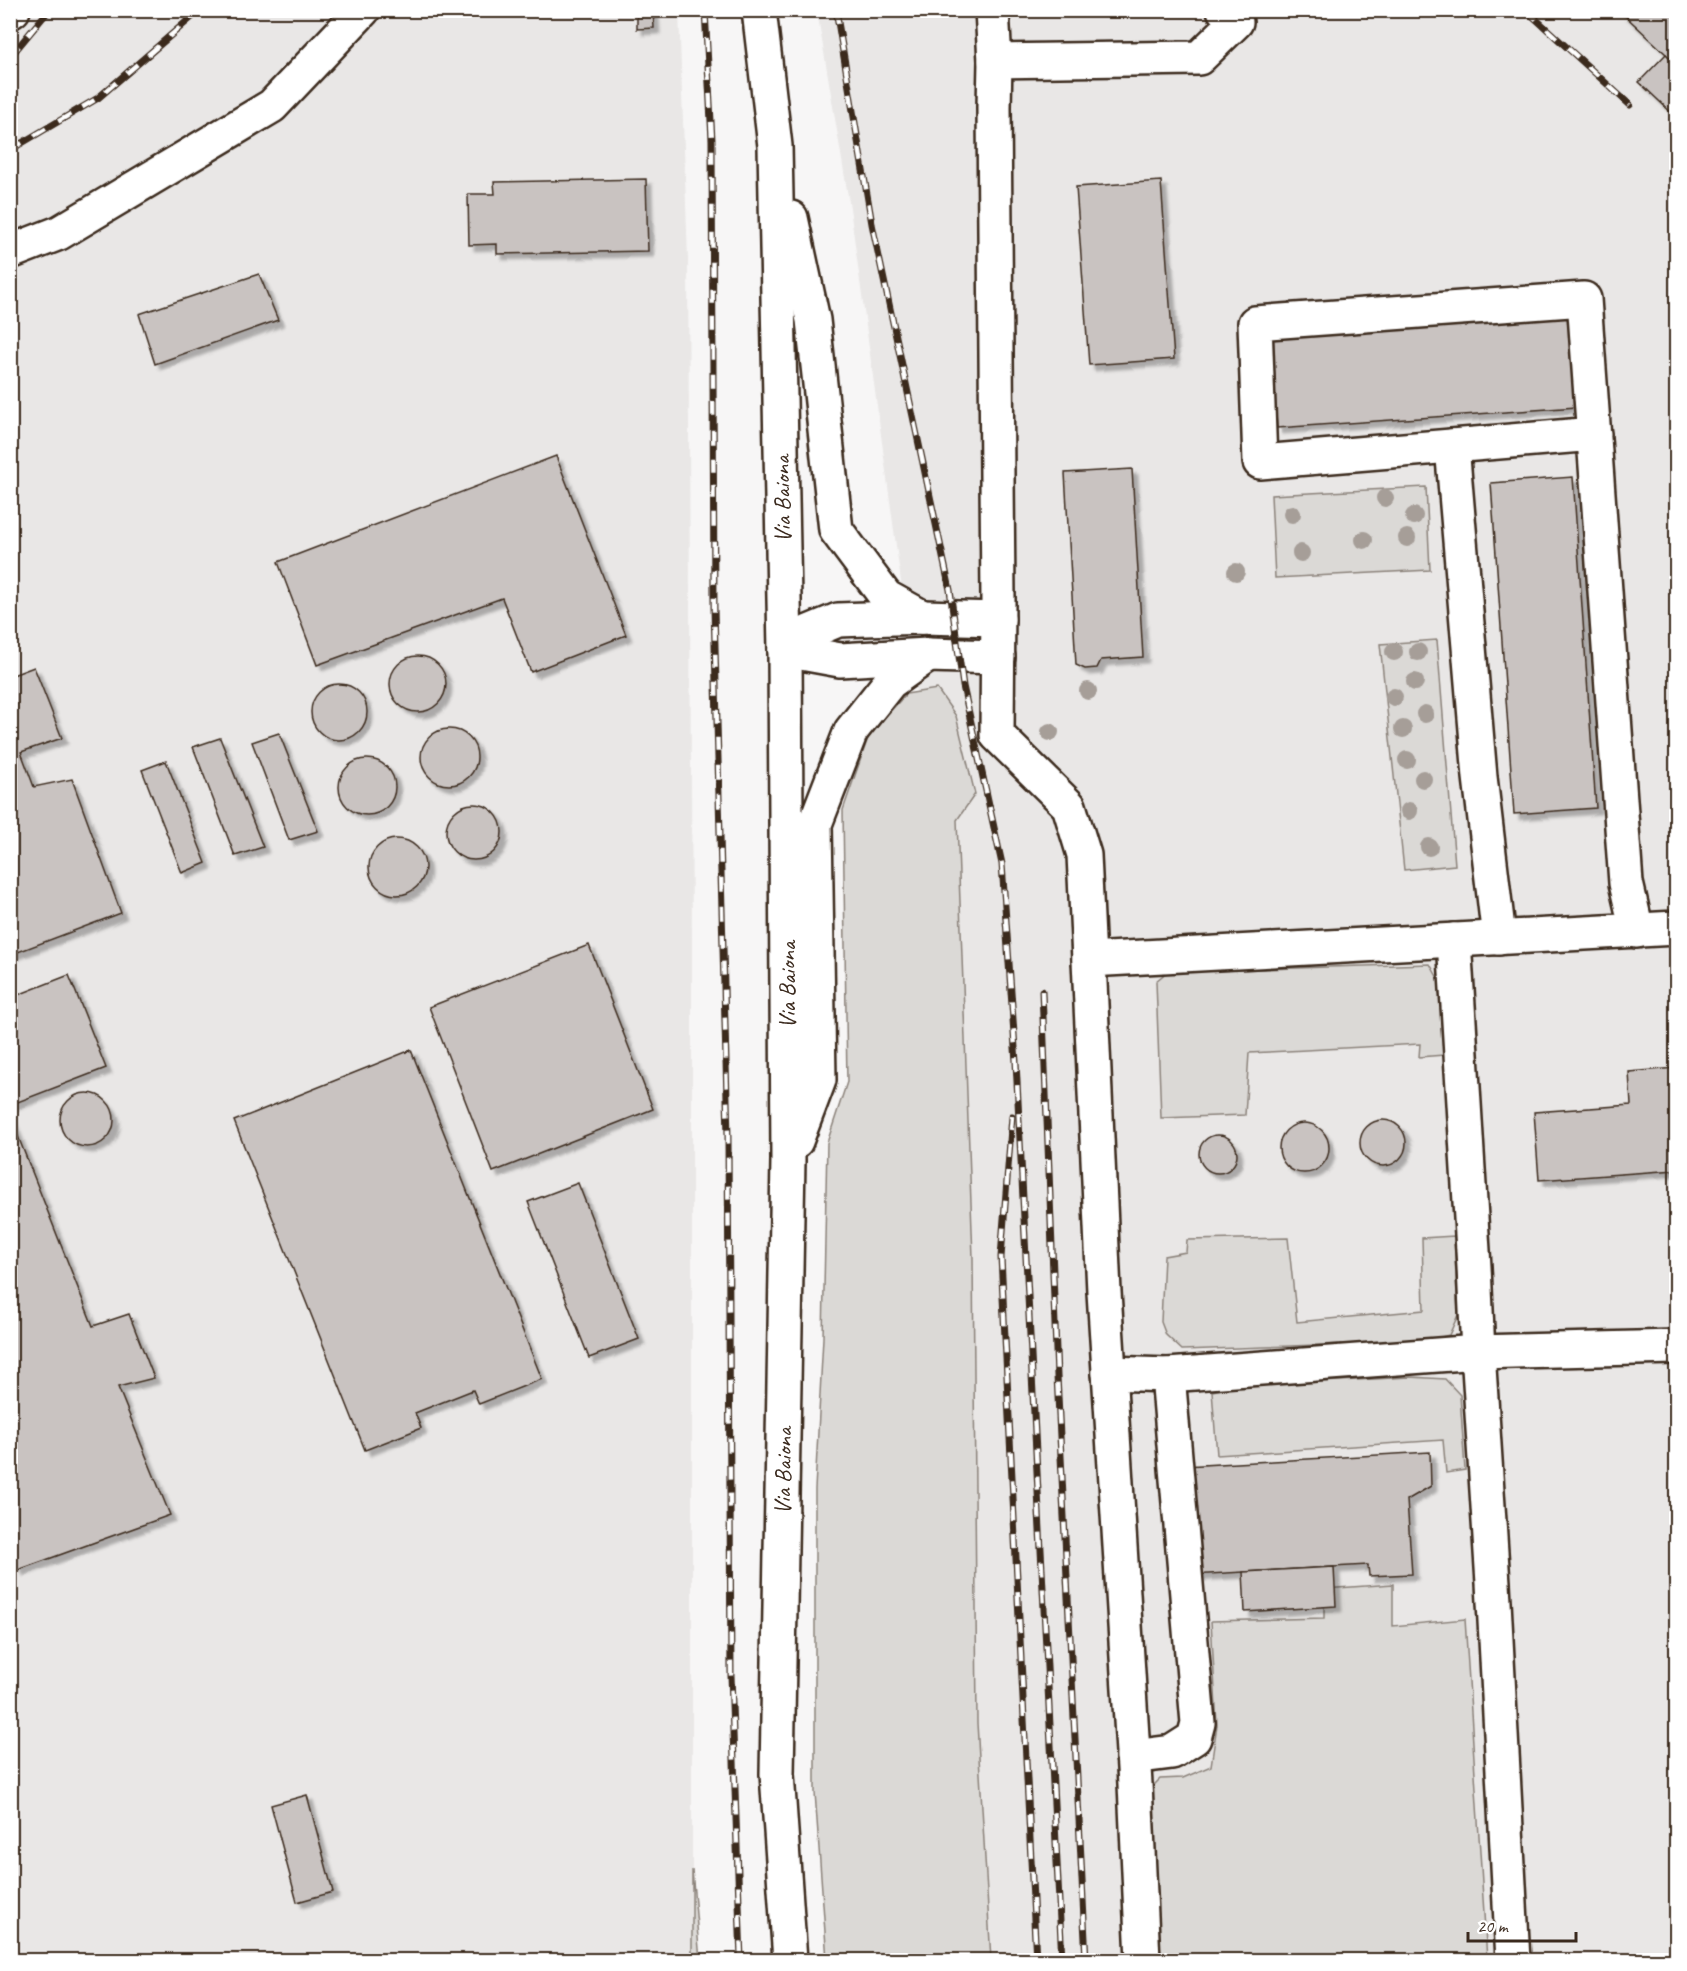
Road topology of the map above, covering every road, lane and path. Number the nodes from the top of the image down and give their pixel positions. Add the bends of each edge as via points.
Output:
1 (363, 10) edge
2 (759, 10) edge
3 (992, 10) edge
4 (1224, 10) edge
5 (995, 61) junction
6 (775, 146) junction
7 (10, 252) edge
8 (1594, 435) junction
9 (1452, 446) junction
10 (922, 617) junction
11 (998, 619) junction
12 (785, 650) junction
13 (928, 655) junction
14 (998, 657) junction
15 (1677, 928) edge
16 (1637, 931) junction
17 (1499, 938) junction
18 (1454, 940) junction
19 (1089, 960) junction
20 (788, 1160) junction
21 (1677, 1347) edge
22 (1478, 1352) junction
23 (1109, 1373) junction
24 (1168, 1375) junction
25 (1133, 1757) junction
26 (790, 1960) edge
27 (1143, 1960) edge
28 (1513, 1960) edge

1 - 7 street via 272,106 59,233
2 - 6 street, Via Baiona
3 - 5 street
4 - 5 street via 1236,22 1199,58
5 - 11 street
6 - 10 street via 813,320 836,530 886,597
6 - 12 street, Via Baiona
8 - 9 street
8 - 9 street via 1584,299 1255,323 1260,462
8 - 16 street via 1626,883
9 - 17 street via 1480,777
10 - 11 street
10 - 12 street via 838,620 809,632
11 - 14 street
12 - 13 street via 840,660
12 - 20 street, Via Baiona
13 - 14 street
13 - 20 street via 890,682 851,731 815,824 819,1080
14 - 19 street via 997,735 1069,806 1084,855
15 - 16 street
16 - 17 street
17 - 18 street
18 - 19 street
18 - 22 street
19 - 23 street
20 - 26 street, Via Baiona via 777,1774
21 - 22 street
22 - 24 street
22 - 28 street
23 - 24 street
23 - 25 street
24 - 25 street via 1198,1723 1194,1738 1172,1752
25 - 27 street

